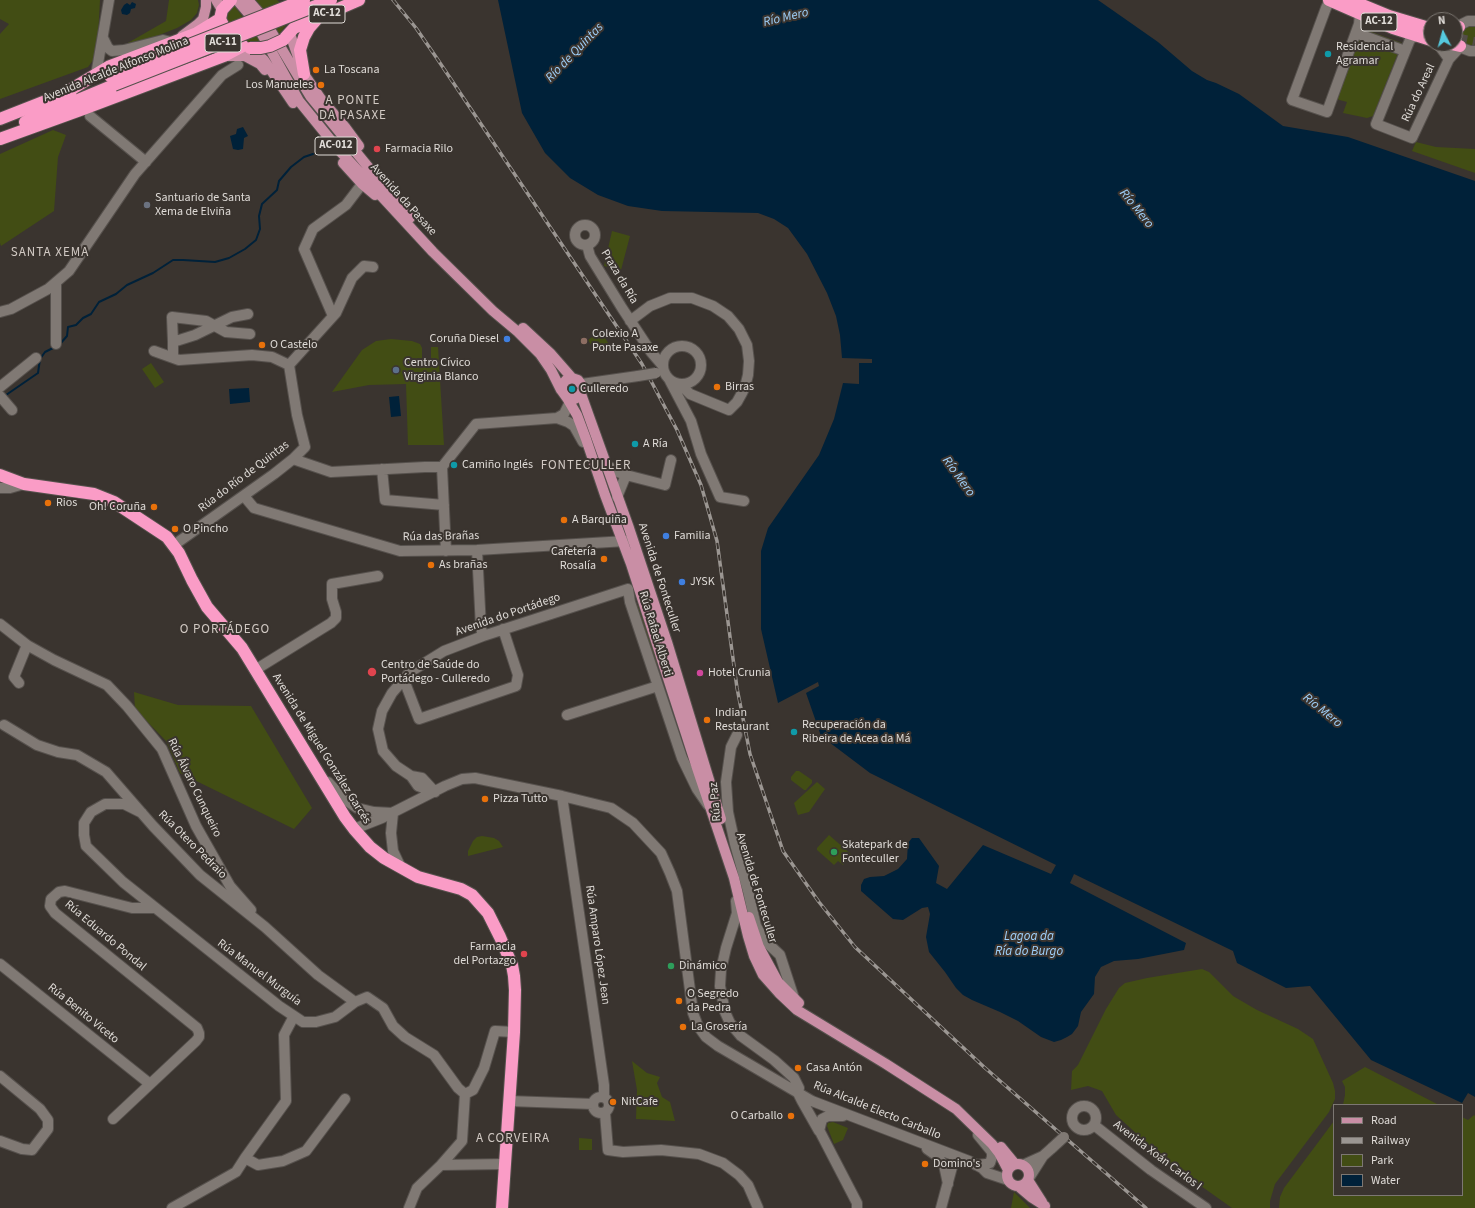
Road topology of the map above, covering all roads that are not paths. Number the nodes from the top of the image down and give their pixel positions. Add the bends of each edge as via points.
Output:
1 (109, 0) edge
2 (206, 0) edge
3 (231, 0) edge
4 (237, 0) edge
5 (248, 0) edge
6 (286, 0) edge
7 (304, 0) edge
8 (332, 0) edge
9 (359, 0) edge
10 (1333, 0) edge
11 (1350, 0) edge
12 (1359, 0) edge
13 (220, 10) edge
14 (1475, 12) edge
15 (1360, 14) junction
16 (320, 17) junction
17 (1464, 24) edge
18 (1423, 28) edge
19 (1423, 29) edge
20 (1423, 30) edge
21 (1356, 33) junction
22 (289, 34) junction
23 (1423, 34) edge
24 (1416, 36) junction
25 (103, 38) junction
26 (174, 42) junction
27 (246, 47) junction
28 (1463, 49) edge
29 (1405, 51) junction
30 (1475, 51) edge
31 (1444, 52) edge
32 (1453, 52) edge
33 (224, 56) junction
34 (1449, 59) junction
35 (238, 65) dead end
36 (304, 74) junction
37 (96, 75) junction
38 (112, 81) junction
39 (279, 82) junction
40 (144, 85) junction
41 (65, 93) junction
42 (46, 101) junction
43 (0, 112) edge
44 (90, 116) dead end
45 (0, 119) edge
46 (0, 132) edge
47 (0, 139) edge
48 (146, 162) junction
49 (366, 163) junction
50 (362, 184) junction
51 (411, 224) junction
52 (587, 245) dead end
53 (373, 268) dead end
54 (56, 283) junction
55 (495, 308) junction
56 (0, 312) edge
57 (248, 314) dead end
58 (333, 316) junction
59 (630, 321) junction
60 (214, 326) junction
61 (250, 334) dead end
62 (173, 342) junction
63 (56, 344) dead end
64 (154, 351) dead end
65 (36, 358) dead end
66 (173, 358) junction
67 (289, 365) junction
68 (661, 370) junction
69 (572, 378) junction
70 (670, 381) junction
71 (680, 384) junction
72 (0, 387) edge
73 (582, 389) junction
74 (0, 396) edge
75 (566, 397) junction
76 (12, 410) dead end
77 (557, 418) junction
78 (293, 459) junction
79 (671, 460) dead end
80 (606, 465) junction
81 (442, 468) junction
82 (0, 469) edge
83 (382, 469) junction
84 (599, 475) junction
85 (626, 475) junction
86 (0, 477) edge
87 (24, 484) junction
88 (0, 488) edge
89 (66, 489) junction
90 (244, 496) junction
91 (617, 497) junction
92 (744, 500) dead end
93 (444, 506) junction
94 (623, 512) junction
95 (446, 531) junction
96 (624, 542) junction
97 (174, 545) junction
98 (458, 550) junction
99 (478, 550) junction
100 (446, 551) junction
101 (378, 576) dead end
102 (636, 585) junction
103 (0, 624) edge
104 (503, 629) junction
105 (483, 636) junction
106 (667, 642) junction
107 (27, 645) junction
108 (255, 670) junction
109 (404, 680) junction
110 (19, 683) dead end
111 (658, 686) junction
112 (682, 690) junction
113 (567, 715) dead end
114 (4, 725) dead end
115 (737, 735) dead end
116 (307, 755) junction
117 (693, 757) junction
118 (682, 758) junction
119 (411, 776) junction
120 (435, 792) junction
121 (562, 796) junction
122 (413, 802) junction
123 (710, 807) junction
124 (142, 813) junction
125 (393, 813) junction
126 (354, 829) junction
127 (401, 868) junction
128 (734, 878) junction
129 (155, 908) junction
130 (265, 927) junction
131 (748, 936) junction
132 (0, 964) edge
133 (784, 964) junction
134 (771, 971) junction
135 (790, 999) junction
136 (355, 1002) junction
137 (294, 1016) junction
138 (514, 1032) junction
139 (0, 1076) edge
140 (150, 1084) junction
141 (798, 1093) junction
142 (464, 1094) junction
143 (604, 1097) junction
144 (345, 1099) dead end
145 (509, 1101) junction
146 (593, 1104) junction
147 (821, 1104) junction
148 (956, 1109) junction
149 (605, 1113) junction
150 (113, 1119) dead end
151 (858, 1119) junction
152 (1075, 1125) junction
153 (1094, 1125) junction
154 (819, 1130) junction
155 (916, 1140) junction
156 (0, 1141) edge
157 (955, 1156) junction
158 (1043, 1156) junction
159 (245, 1158) junction
160 (505, 1164) junction
161 (441, 1165) junction
162 (979, 1167) junction
163 (1012, 1170) junction
164 (1028, 1179) junction
165 (948, 1184) junction
166 (1018, 1186) junction
167 (1046, 1207) edge
168 (172, 1208) edge
169 (409, 1208) edge
170 (502, 1208) edge
171 (758, 1208) edge
172 (857, 1208) edge
173 (941, 1208) edge
174 (1206, 1208) edge

1 - 25 street
2 - 26 main road via 202,19
3 - 13 highway, AC-11
4 - 51 main road, Avenida da Pasaxe / AC-012 via 254,20 299,101 338,149
5 - 49 main road, Avenida da Pasaxe / AC-012 via 262,16 310,96
6 - 22 highway via 293,10
7 - 38 highway, Avenida Alcalde Alfonso Molina / AC-11, bridge
8 - 38 highway, Avenida Alcalde Alfonso Molina / AC-11, bridge
9 - 16 highway, AC-12
10 - 15 highway, AC-12
10 - 20 highway, AC-12 via 1377,17
10 - 21 street via 1326,8 1292,100 1326,112
11 - 19 highway, AC-12
12 - 18 highway, AC-12
13 - 26 highway, AC-11 via 197,33
13 - 27 highway, AC-11 via 226,33
14 - 17 street
15 - 21 street
15 - 24 highway, AC-12
16 - 22 highway, AC-12
16 - 36 highway via 309,28 300,50
21 - 29 street
22 - 27 highway, AC-11, bridge via 270,46
22 - 36 main road
23 - 24 highway, AC-12
24 - 29 street via 1410,39
25 - 26 street via 112,51 163,40
25 - 37 street
26 - 37 highway, AC-11 via 110,66
27 - 33 highway, AC-11
27 - 39 main road via 264,60
28 - 30 street
29 - 34 street, Rúa do Areal via 1376,124 1412,138
31 - 34 street, Rúa do Areal
32 - 34 street, Rúa do Areal
33 - 39 main road via 245,56 260,64
33 - 40 highway, AC-11
35 - 48 street via 222,75
36 - 49 main road via 358,144
37 - 41 highway
37 - 43 highway, AC-11
38 - 41 highway, Avenida Alcalde Alfonso Molina / AC-11
38 - 46 highway, Avenida Alcalde Alfonso Molina / AC-11
39 - 50 main road via 304,118
40 - 46 highway
40 - 47 highway
41 - 42 highway, Avenida Alcalde Alfonso Molina / AC-11
42 - 43 highway
42 - 45 highway, Avenida Alcalde Alfonso Molina / AC-11
44 - 48 street
48 - 54 street via 135,174 69,271
49 - 51 main road, Avenida da Pasaxe / AC-012
50 - 51 main road
50 - 58 street via 346,205 313,229 304,249
51 - 55 main road, Avenida da Pasaxe via 433,252
52 - 59 street, Praza da Ría via 590,256
53 - 58 street via 364,266 352,278
54 - 56 street via 11,309
54 - 63 street
55 - 69 main road via 540,343
55 - 75 main road, Avenida de Fonteculler via 540,354
57 - 60 street via 232,317
58 - 67 street
59 - 68 street, Praza da Ría
59 - 71 street, Praza da Ría via 650,306 670,298 692,298 713,306 728,316 739,329 747,345 748,375 742,394 729,410 690,394
60 - 61 street via 226,332
60 - 62 street
60 - 62 street via 206,321 172,317
62 - 66 street
64 - 66 street
65 - 72 street
66 - 67 street via 179,360 252,355 272,357
67 - 78 street, Rúa do Río de Quintas via 305,447
68 - 70 street, Praza da Ría
68 - 71 street via 666,355 675,347 687,346 697,353 701,363 699,374 691,382
68 - 73 street, bridge
69 - 73 main road via 578,380
69 - 75 main road via 564,381
70 - 71 street, Praza da Ría
70 - 92 street via 691,421 701,454 720,497
73 - 75 main road via 575,399
73 - 80 main road, Avenida de Fonteculler
74 - 76 street
75 - 77 street via 564,414
75 - 84 main road, Avenida de Fonteculler via 586,439
77 - 81 street via 476,424
77 - 84 street via 568,422 579,432
78 - 83 street via 331,472
78 - 90 street, Rúa do Río de Quintas
79 - 85 street via 665,486
80 - 85 street
80 - 91 main road, Avenida de Fonteculler
81 - 83 street
81 - 93 street
82 - 89 highway
83 - 93 street via 385,500
84 - 96 main road, Avenida de Fonteculler
85 - 91 street
86 - 87 highway
87 - 88 street
87 - 89 highway
89 - 97 highway, Avenida de Miguel González Garcés via 94,494 114,502 158,530
90 - 97 street, Rúa do Río de Quintas
90 - 100 street, Rúa das Brañas via 254,508 400,551
91 - 94 main road, Avenida de Fonteculler
93 - 95 street
94 - 96 street, Avenida de Fonteculler
94 - 106 main road, Avenida de Fonteculler
95 - 98 street
95 - 100 street
96 - 99 street, Rúa das Brañas
96 - 102 street, Avenida de Fonteculler
96 - 102 main road, Avenida de Fonteculler
97 - 108 highway, Avenida de Miguel González Garcés via 207,607 242,648
98 - 99 street, Rúa das Brañas
98 - 100 street, Rúa das Brañas
99 - 105 street
101 - 108 street via 332,584 336,618
102 - 104 street, Avenida do Portádego
102 - 106 street via 659,634
102 - 111 street, Rúa Rafael Alberti via 630,602
102 - 117 main road, Avenida de Fonteculler
103 - 107 street, Rúa Álvaro Cunqueiro
104 - 105 street, Avenida do Portádego
104 - 109 street via 518,675 516,686 419,719
105 - 109 street, Avenida do Portádego via 444,651 410,672
106 - 112 main road, Avenida de Fonteculler
107 - 110 street via 14,677
107 - 130 street, Rúa Álvaro Cunqueiro via 108,685 127,706 162,749 196,826 230,886
108 - 116 highway, Avenida de Miguel González Garcés
109 - 119 street, Avenida do Portádego via 392,692 382,711 378,729 383,752 396,766
111 - 113 street, Rúa Rafael Alberti
111 - 118 street, Rúa Rafael Alberti
112 - 117 main road
112 - 134 main road, Avenida de Fonteculler via 748,913 759,947
114 - 124 street, Rúa Otero Pedraio via 37,745 77,755 106,772
115 - 133 street, Rúa Paz via 731,748 726,782 728,812 756,926 764,940 780,955
116 - 125 street via 344,799 358,808
116 - 126 highway, Avenida de Miguel González Garcés
117 - 118 street
117 - 123 main road, Avenida de Fonteculler
118 - 123 street, Rúa Rafael Alberti via 697,789
119 - 120 street, Avenida do Portádego via 418,786
119 - 122 street
120 - 121 street, Rúa Alcalde Electo Carballo via 462,779 475,778
120 - 122 street, Rúa Alcalde Electo Carballo
121 - 141 street, Rúa Alcalde Electo Carballo via 611,808 633,822 661,853 677,891 692,1013 698,1026 706,1037 718,1046
121 - 143 street, Rúa Amparo López Jean
122 - 125 street, Rúa Alcalde Electo Carballo
123 - 128 main road, Avenida de Fonteculler
124 - 129 street, Rúa Manuel Murguía via 124,804 105,804 91,812 84,823 84,835 86,846 123,882
124 - 130 street, Rúa Otero Pedraio via 200,875
125 - 126 street, Rúa Alcalde Electo Carballo
125 - 127 street via 391,833 394,851
126 - 127 highway, Avenida de Miguel González Garcés via 370,847
127 - 138 highway, Avenida de Miguel González Garcés via 428,880 461,889 472,895 488,913 512,966
128 - 131 main road, Avenida de Fonteculler
128 - 141 street via 733,891 737,912 721,970 720,986 725,1012 741,1036 794,1078 799,1088
129 - 137 street, Rúa Manuel Murguía
129 - 140 street, Rúa Eduardo Pondal via 132,908 65,891 54,895 50,906 55,913 197,1028 199,1037 196,1041
130 - 136 street, Rúa Otero Pedraio via 318,974
131 - 134 street via 768,974
131 - 135 main road, Avenida de Fonteculler via 754,956 764,975 779,993
132 - 140 street, Rúa Benito Viceto
133 - 134 street via 779,973
133 - 135 street, Rúa Paz
134 - 135 main road, Avenida de Fonteculler
135 - 148 main road, Avenida de Fonteculler via 797,1010
135 - 163 main road, Avenida de Fonteculler via 962,1109 992,1137
136 - 137 street, Rúa Manuel Murguía via 336,1017 316,1022 303,1022
136 - 142 street via 367,997 383,1008 393,1026 405,1037 434,1054
137 - 159 street via 284,1036 286,1101
138 - 142 street via 496,1031 484,1068 473,1090
138 - 145 highway, Avenida de Miguel González Garcés
139 - 156 street via 40,1109 48,1120 48,1129 32,1150
140 - 150 street
141 - 147 street, Rúa Alcalde Electo Carballo
141 - 154 street
142 - 161 street via 462,1141
143 - 146 street via 598,1097
143 - 149 street via 610,1105
144 - 159 street via 306,1151 284,1161 258,1164
145 - 146 street
145 - 160 highway, Avenida de Miguel González Garcés
146 - 149 street via 595,1111
147 - 151 street, Rúa Alcalde Electo Carballo
147 - 154 street
148 - 162 street via 992,1152 990,1162
148 - 163 main road, Avenida de Fonteculler via 992,1144
149 - 171 street via 608,1150 661,1150 699,1154 723,1163 748,1185
151 - 154 street via 828,1116 822,1119
151 - 155 street, Rúa Alcalde Electo Carballo
152 - 153 street via 1087,1130
152 - 153 street via 1072,1114 1079,1106 1087,1106 1096,1114
152 - 158 street, bridge
153 - 174 street, Avenida Xoán Carlos I via 1151,1170
154 - 172 street via 857,1203
155 - 157 street, Rúa Alcalde Electo Carballo
155 - 165 street via 937,1156 944,1165
157 - 162 street, Rúa Alcalde Electo Carballo
157 - 165 street
158 - 163 street
158 - 164 street
159 - 168 street via 236,1172
160 - 161 street
160 - 170 highway, Avenida de Miguel González Garcés
161 - 169 street via 417,1188
162 - 163 street, Rúa Alcalde Electo Carballo
163 - 164 main road via 1028,1170
163 - 166 main road via 1012,1184
164 - 166 main road
164 - 167 main road
165 - 173 street
166 - 167 main road

